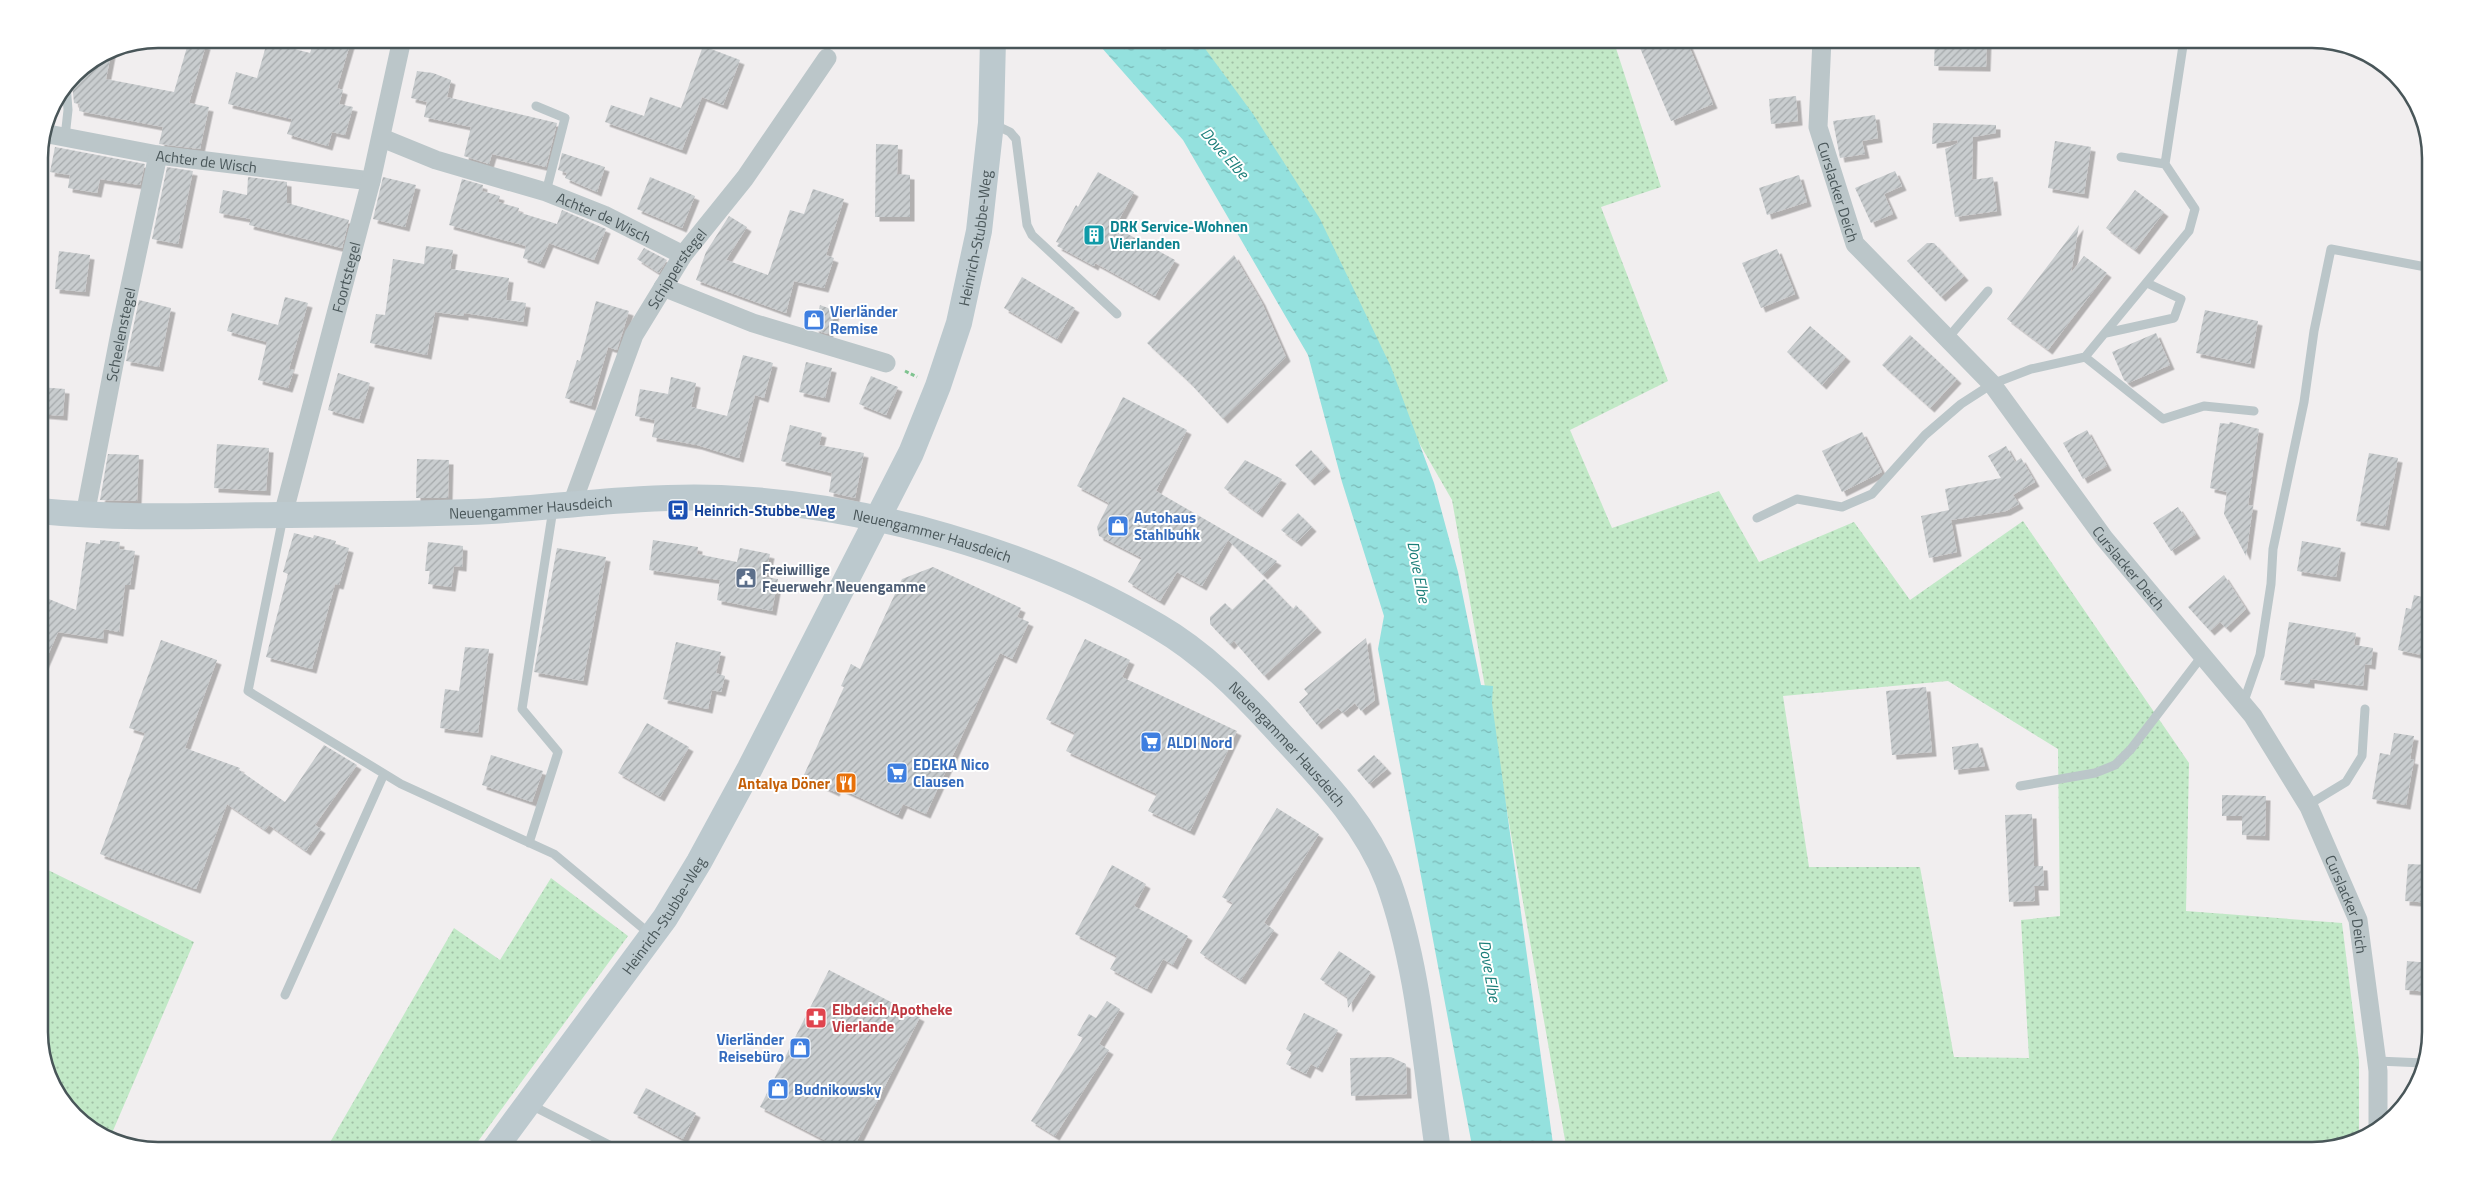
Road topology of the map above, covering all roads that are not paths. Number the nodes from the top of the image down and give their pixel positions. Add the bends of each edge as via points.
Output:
1 (400, 48) edge
2 (993, 48) edge
3 (1822, 48) edge
4 (2183, 48) edge
5 (827, 58) dead end
6 (67, 95) edge
7 (536, 106) dead end
8 (991, 123) junction
9 (50, 134) edge
10 (65, 136) junction
11 (382, 138) junction
12 (158, 155) junction
13 (2121, 157) dead end
14 (2165, 164) junction
15 (371, 181) junction
16 (546, 192) junction
17 (683, 255) junction
18 (2422, 266) edge
19 (2147, 283) junction
20 (663, 287) junction
21 (1988, 291) dead end
22 (1117, 314) dead end
23 (2106, 333) junction
24 (1948, 339) junction
25 (2086, 357) junction
26 (886, 363) road end
27 (1992, 384) junction
28 (2254, 411) dead end
29 (563, 505) junction
30 (48, 512) edge
31 (85, 515) junction
32 (283, 515) junction
33 (1757, 518) dead end
34 (878, 519) junction
35 (2202, 656) junction
36 (2243, 704) junction
37 (2365, 709) dead end
38 (384, 774) junction
39 (2020, 786) dead end
40 (2308, 805) junction
41 (529, 843) junction
42 (652, 936) junction
43 (285, 995) dead end
44 (2377, 1061) junction
45 (2418, 1063) edge
46 (528, 1104) junction
47 (2378, 1121) edge
48 (500, 1142) edge
49 (603, 1142) edge
50 (1437, 1142) edge

1 - 11 street, Foortstegel
2 - 8 street, Heinrich-Stubbe-Weg
3 - 24 street, Curslacker Deich via 1818,127 1855,244
4 - 14 lane
5 - 17 street, Schipperstegel via 745,178
6 - 10 lane
7 - 16 lane via 565,118
8 - 22 lane via 1010,132 1016,140 1027,225 1032,235
8 - 34 street, Heinrich-Stubbe-Weg via 979,231 959,323 911,453
9 - 10 street, Achter de Wisch
10 - 12 street, Achter de Wisch
11 - 15 street, Foortstegel
11 - 16 street, Achter de Wisch via 436,160
12 - 15 street, Achter de Wisch
12 - 31 street, Scheelenstegel
13 - 14 lane
14 - 19 lane via 2195,209 2189,231
15 - 32 street, Foortstegel
16 - 17 street, Achter de Wisch via 604,215
17 - 20 street, Schipperstegel
18 - 36 lane via 2330,249 2304,402 2273,550 2260,655
19 - 23 lane
19 - 23 lane via 2181,299 2174,318
20 - 26 street via 753,323
20 - 29 street, Schipperstegel via 634,335
21 - 24 lane
23 - 25 lane
24 - 27 street, Curslacker Deich
25 - 27 lane via 2031,369
25 - 28 lane via 2163,419 2204,406
27 - 33 lane via 1961,404 1925,435 1872,494 1842,507 1797,499
27 - 35 street, Curslacker Deich via 2104,538
29 - 32 street, Neuengammer Hausdeich via 488,511
29 - 34 street, Neuengammer Hausdeich via 722,498 784,502
29 - 41 lane via 522,710 558,752
30 - 31 street, Neuengammer Hausdeich
31 - 32 street, Neuengammer Hausdeich
32 - 38 lane via 248,690
34 - 42 street, Heinrich-Stubbe-Weg via 704,854
34 - 50 street, Neuengammer Hausdeich via 952,538 1042,569 1161,628 1194,651 1241,693 1343,802 1375,852 1402,930 1416,1000
35 - 36 street, Curslacker Deich
35 - 39 lane via 2131,749 2115,765 2096,773
36 - 40 street, Curslacker Deich
37 - 40 lane via 2362,756 2346,782
38 - 41 lane
38 - 43 lane
40 - 44 street, Curslacker Deich via 2358,920
41 - 42 lane via 554,854
42 - 46 street, Heinrich-Stubbe-Weg
44 - 45 lane
44 - 47 street, Curslacker Deich
46 - 48 street, Heinrich-Stubbe-Weg
46 - 49 lane

